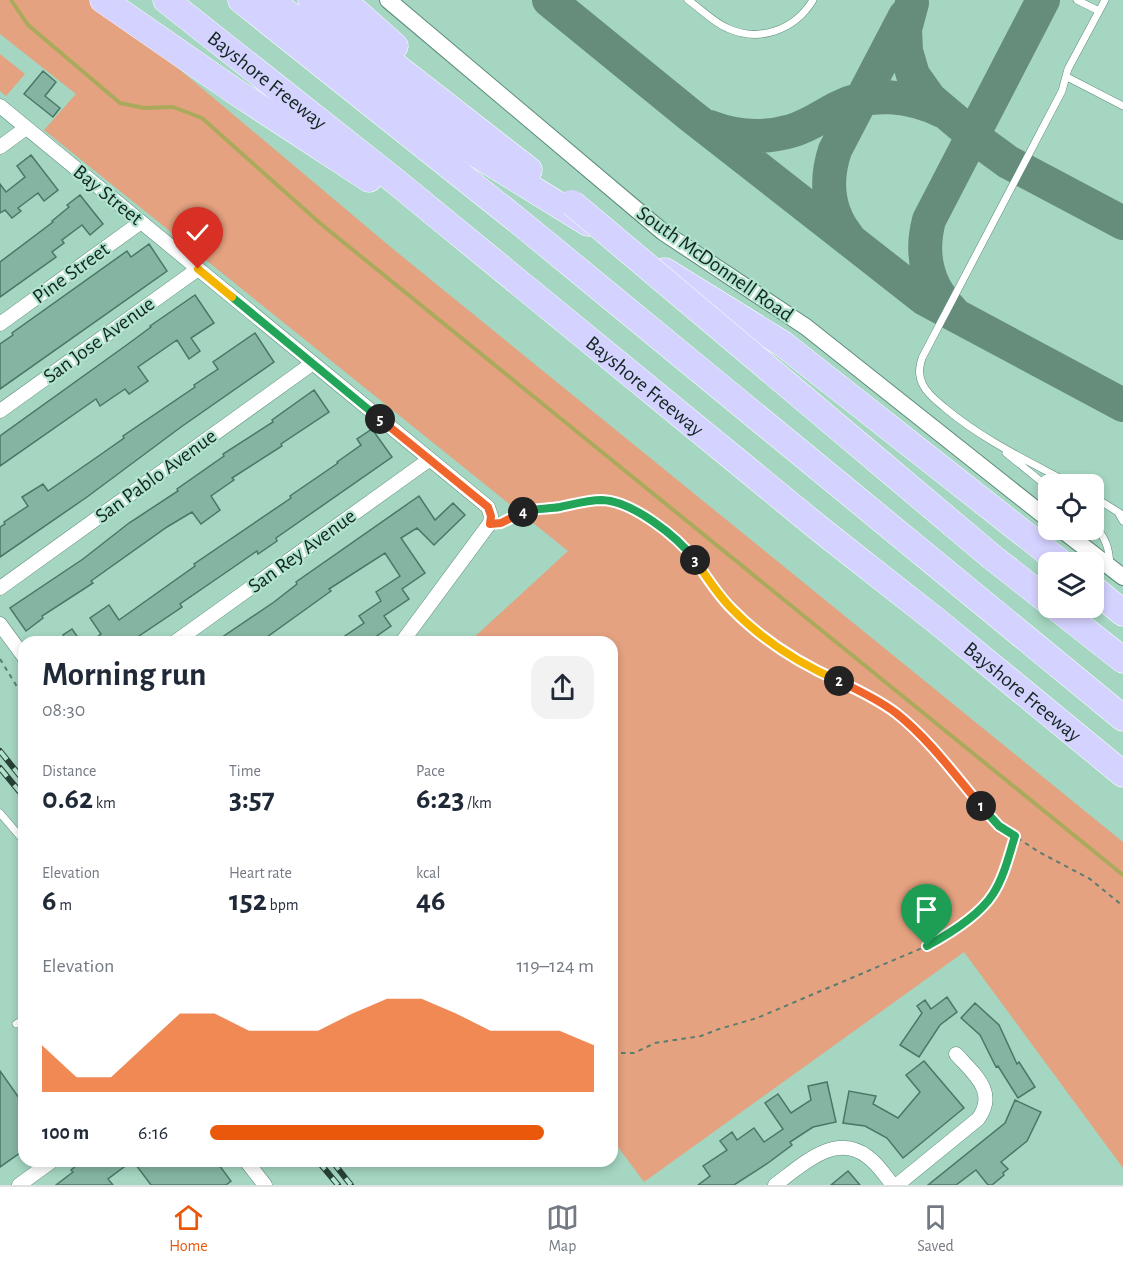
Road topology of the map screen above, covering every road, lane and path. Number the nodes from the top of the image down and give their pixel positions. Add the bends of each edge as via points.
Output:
1 (103, 0) edge
2 (166, 0) edge
3 (241, 0) edge
4 (270, 0) edge
5 (311, 0) edge
6 (343, 0) edge
7 (388, 0) edge
8 (688, 0) edge
9 (813, 0) edge
10 (1077, 0) edge
11 (1105, 0) edge
12 (1099, 11) junction
13 (1067, 77) junction
14 (0, 106) edge
15 (1123, 106) edge
16 (26, 128) junction
17 (0, 147) edge
18 (572, 203) junction
19 (141, 222) junction
20 (482, 252) junction
21 (198, 269) junction
22 (0, 324) edge
23 (313, 363) junction
24 (0, 411) edge
25 (992, 442) junction
26 (430, 459) junction
27 (1052, 474) edge
28 (1038, 479) edge
29 (1104, 503) edge
30 (1038, 511) edge
31 (1120, 513) edge
32 (491, 520) junction
33 (1123, 521) edge
34 (1104, 537) edge
35 (1075, 540) edge
36 (1047, 552) edge
37 (1117, 572) edge
38 (0, 588) edge
39 (1038, 593) edge
40 (1104, 597) edge
41 (1123, 613) edge
42 (1070, 618) edge
43 (0, 624) edge
44 (183, 636) edge
45 (406, 636) edge
46 (18, 649) edge
47 (0, 659) edge
48 (1123, 660) edge
49 (18, 688) edge
50 (1123, 718) edge
51 (1123, 774) edge
52 (0, 813) edge
53 (18, 834) edge
54 (1015, 836) junction
55 (1123, 906) edge
56 (618, 1053) edge
57 (956, 1054) dead end
58 (44, 1167) edge
59 (251, 1167) edge
60 (19, 1185) edge
61 (265, 1185) edge
62 (775, 1185) edge
63 (895, 1185) edge

1 - 20 highway
2 - 20 highway, Bayshore Freeway
3 - 50 highway, Bayshore Freeway via 522,224
4 - 36 highway via 476,154 783,344
5 - 18 highway
6 - 18 highway
7 - 30 street, South McDonnell Road via 663,232 806,327
8 - 9 lane via 725,28 757,34 792,23
10 - 12 lane
11 - 12 lane
12 - 13 lane
13 - 15 lane
13 - 25 lane via 918,371 928,393
14 - 16 street, Bay Street
16 - 17 street
16 - 19 street, Bay Street
18 - 39 highway, bridge
19 - 21 street, Bay Street
19 - 22 street, Pine Street
20 - 51 highway, Bayshore Freeway
21 - 23 street, Bay Street
21 - 24 street, San Jose Avenue
23 - 26 street, Bay Street
23 - 38 street, San Pablo Avenue
25 - 27 lane
25 - 28 lane
26 - 32 street, Bay Street via 488,507
26 - 44 street, San Rey Avenue
29 - 31 lane
31 - 33 lane
32 - 45 street
32 - 54 path via 501,523 528,510 591,500 633,509 684,547 730,608 768,642 806,667 895,712 999,826
34 - 37 lane
35 - 37 street
40 - 41 highway
42 - 48 highway
43 - 46 street
47 - 49 path
52 - 53 lane
54 - 55 path via 1090,879
54 - 56 path via 992,895 951,933 757,1018 634,1053
57 - 63 street via 983,1087 987,1098 985,1110
58 - 60 street
59 - 61 street
62 - 63 street via 826,1150 849,1148 870,1158

